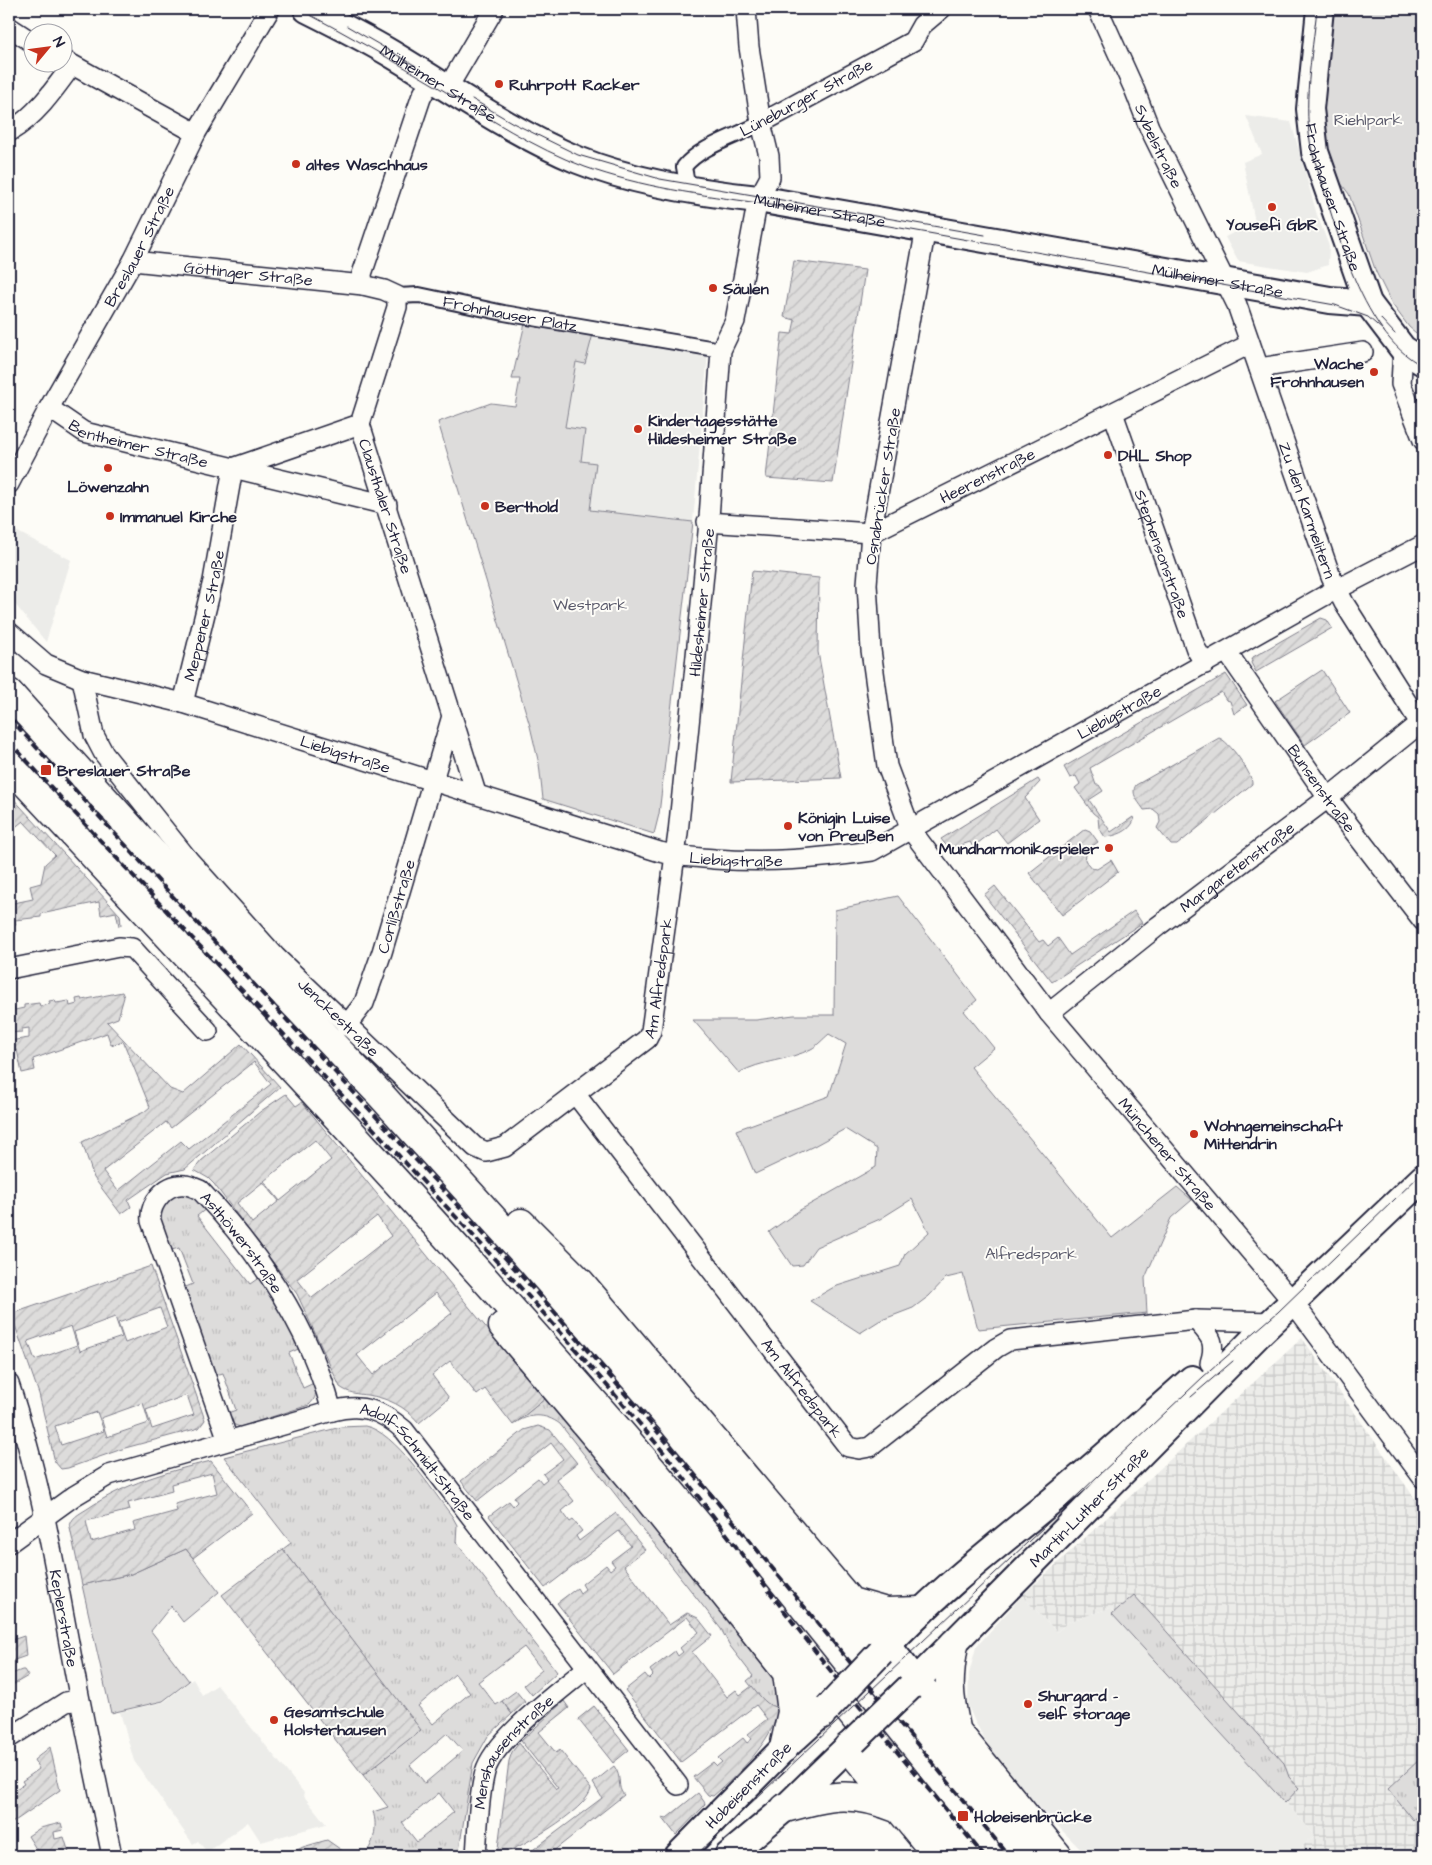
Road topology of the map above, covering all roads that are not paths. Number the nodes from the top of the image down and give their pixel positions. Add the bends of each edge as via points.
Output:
1 (270, 9) edge
2 (307, 9) edge
3 (494, 9) edge
4 (746, 9) edge
5 (941, 9) edge
6 (1098, 9) edge
7 (1320, 9) edge
8 (9, 28) edge
9 (22, 36) edge
10 (72, 65) edge
11 (62, 72) edge
12 (439, 84) junction
13 (761, 123) junction
14 (9, 132) edge
15 (196, 133) junction
16 (688, 189) junction
17 (758, 199) junction
18 (926, 228) junction
19 (133, 261) junction
20 (1225, 282) junction
21 (364, 285) junction
22 (397, 296) junction
23 (1368, 303) junction
24 (1250, 344) junction
25 (721, 350) junction
26 (1363, 352) dead end
27 (1413, 355) edge
28 (1259, 368) junction
29 (49, 408) junction
30 (1113, 413) junction
31 (360, 424) junction
32 (1423, 440) edge
33 (233, 468) junction
34 (9, 483) edge
35 (387, 504) junction
36 (707, 522) junction
37 (871, 534) junction
38 (1423, 545) edge
39 (1337, 590) junction
40 (9, 632) edge
41 (1227, 652) junction
42 (1205, 664) junction
43 (82, 679) junction
44 (9, 693) edge
45 (183, 703) junction
46 (452, 716) junction
47 (1422, 722) edge
48 (9, 765) edge
49 (432, 779) junction
50 (476, 793) junction
51 (1328, 798) junction
52 (911, 830) junction
53 (674, 856) junction
54 (1423, 921) edge
55 (9, 969) edge
56 (1049, 1013) junction
57 (346, 1026) junction
58 (208, 1031) dead end
59 (379, 1093) junction
60 (576, 1095) junction
61 (353, 1134) junction
62 (505, 1147) joint
63 (1423, 1178) edge
64 (1293, 1302) junction
65 (1196, 1320) junction
66 (1266, 1327) junction
67 (1210, 1363) junction
68 (9, 1384) edge
69 (332, 1411) junction
70 (228, 1440) junction
71 (1423, 1478) edge
72 (45, 1516) junction
73 (9, 1542) edge
74 (852, 1602) junction
75 (921, 1612) junction
76 (954, 1644) junction
77 (884, 1648) junction
78 (587, 1668) junction
79 (787, 1671) junction
80 (913, 1684) junction
81 (79, 1700) junction
82 (825, 1711) junction
83 (956, 1732) junction
84 (9, 1738) edge
85 (851, 1744) junction
86 (784, 1748) junction
87 (678, 1785) dead end
88 (784, 1808) junction
89 (899, 1808) junction
90 (112, 1856) edge
91 (476, 1856) edge
92 (678, 1856) edge
93 (728, 1856) edge
94 (938, 1856) edge
95 (966, 1856) edge
96 (1028, 1856) edge
97 (1058, 1856) edge

1 - 15 street, Breslauer Straße
2 - 12 main road, Mülheimer Straße
3 - 12 street
4 - 13 street
5 - 13 street, Lüneburger Straße via 922,25 913,41
6 - 20 street, Sybelstraße via 1148,127
7 - 23 main road, Frohnhauser Straße via 1310,109 1311,130
8 - 9 street
10 - 15 street
11 - 14 street via 49,97
12 - 16 main road, Mülheimer Straße via 513,128 579,160
12 - 21 street via 421,98 362,274
13 - 16 street, Lüneburger Straße via 688,161 684,167
13 - 17 street via 770,177
15 - 19 street, Breslauer Straße
16 - 17 main road, Mülheimer Straße
17 - 18 main road, Mülheimer Straße
17 - 25 street via 735,321
18 - 20 main road, Mülheimer Straße
18 - 37 street, Osnabrücker Straße
19 - 21 street, Göttinger Straße
19 - 29 street, Breslauer Straße
20 - 23 main road, Mülheimer Straße via 1330,300
20 - 24 street, Zu den Karmelitern via 1237,304
21 - 22 street, Frohnhauser Platz
22 - 25 street, Frohnhauser Platz via 419,295 512,315
22 - 31 street, Clausthaler Straße via 397,307
23 - 27 main road, Frohnhauser Straße
24 - 28 street, Zu den Karmelitern
24 - 30 street, Heerenstraße
25 - 36 street, Hildesheimer Straße
26 - 28 street
27 - 32 street via 1401,384
28 - 39 street, Zu den Karmelitern
29 - 33 street, Bentheimer Straße via 84,432
29 - 34 street, Breslauer Straße
30 - 37 street, Heerenstraße
30 - 42 street, Stephensonstraße via 1196,649
31 - 33 street
31 - 35 street, Clausthaler Straße
33 - 35 street, Bentheimer Straße
33 - 45 street, Meppener Straße via 213,581
35 - 46 street, Clausthaler Straße
36 - 37 street
36 - 53 street, Hildesheimer Straße
37 - 52 street, Osnabrücker Straße via 867,584 887,766
38 - 39 street, Liebigstraße
39 - 41 street, Liebigstraße
39 - 47 street, Zu den Karmelitern
40 - 43 street, Liebigstraße via 46,664
41 - 42 street, Liebigstraße
41 - 51 street, Bunsenstraße
42 - 52 street, Liebigstraße
43 - 45 street, Liebigstraße
43 - 57 street, Jenckestraße via 94,735 104,754 184,861
44 - 59 highway via 200,905
45 - 49 street, Liebigstraße
46 - 49 street
46 - 50 street, Clausthaler Straße
47 - 51 street, Margaretenstraße
48 - 61 highway
49 - 50 street, Liebigstraße
49 - 57 street, Corlißstraße via 382,952 364,1003
50 - 53 street, Liebigstraße
51 - 54 street, Bunsenstraße
51 - 56 street, Margaretenstraße
52 - 53 street, Liebigstraße via 872,851 798,861
52 - 56 street, Münchener Straße
53 - 60 street, Am Alfredspark via 651,1031 641,1045
55 - 58 street via 119,947 132,948
56 - 64 street, Münchener Straße
57 - 62 street, Jenckestraße via 475,1147 486,1152
59 - 74 highway via 448,1149 581,1283
59 - 96 highway via 670,1418
60 - 62 street, Am Alfredspark via 569,1097
60 - 65 street, Am Alfredspark via 848,1447 870,1446 1010,1340
61 - 79 highway via 422,1226
61 - 95 highway via 623,1435
63 - 64 main road, Martin-Luther-Straße
64 - 66 main road, Martin-Luther-Straße
64 - 71 street, Münchener Straße
65 - 66 street, Am Alfredspark
65 - 67 street via 1211,1338 1214,1350
66 - 67 main road, Martin-Luther-Straße
66 - 76 main road, Martin-Luther-Straße
67 - 75 main road, Martin-Luther-Straße
68 - 72 street, Keplerstraße
69 - 70 street, Adolf-Schmidt-Straße
69 - 70 street, Asthöwerstraße via 298,1323 266,1271 200,1190 185,1184 172,1186 154,1202 151,1222
69 - 78 street, Adolf-Schmidt-Straße via 369,1409 388,1416 404,1430
70 - 72 street, Adolf-Schmidt-Straße via 109,1475
72 - 73 street, Adolf-Schmidt-Straße
72 - 81 street, Keplerstraße
74 - 75 highway via 886,1612
74 - 77 highway
75 - 77 main road, Martin-Luther-Straße
76 - 80 main road, Martin-Luther-Straße
76 - 83 highway via 948,1697
77 - 80 main road
77 - 82 main road, Martin-Luther-Straße, bridge
78 - 87 street, Adolf-Schmidt-Straße
78 - 91 street, Menshausenstraße via 517,1729 490,1761 482,1790
79 - 82 highway
79 - 86 highway via 792,1712
80 - 83 highway
80 - 85 main road, Martin-Luther-Straße, bridge
81 - 84 street via 66,1702
81 - 90 street, Keplerstraße
82 - 85 main road
82 - 86 main road, Hobeisenstraße
83 - 97 highway
85 - 88 main road
85 - 89 highway
86 - 92 main road, Hobeisenstraße
88 - 89 highway via 852,1795
88 - 93 main road
89 - 94 highway

